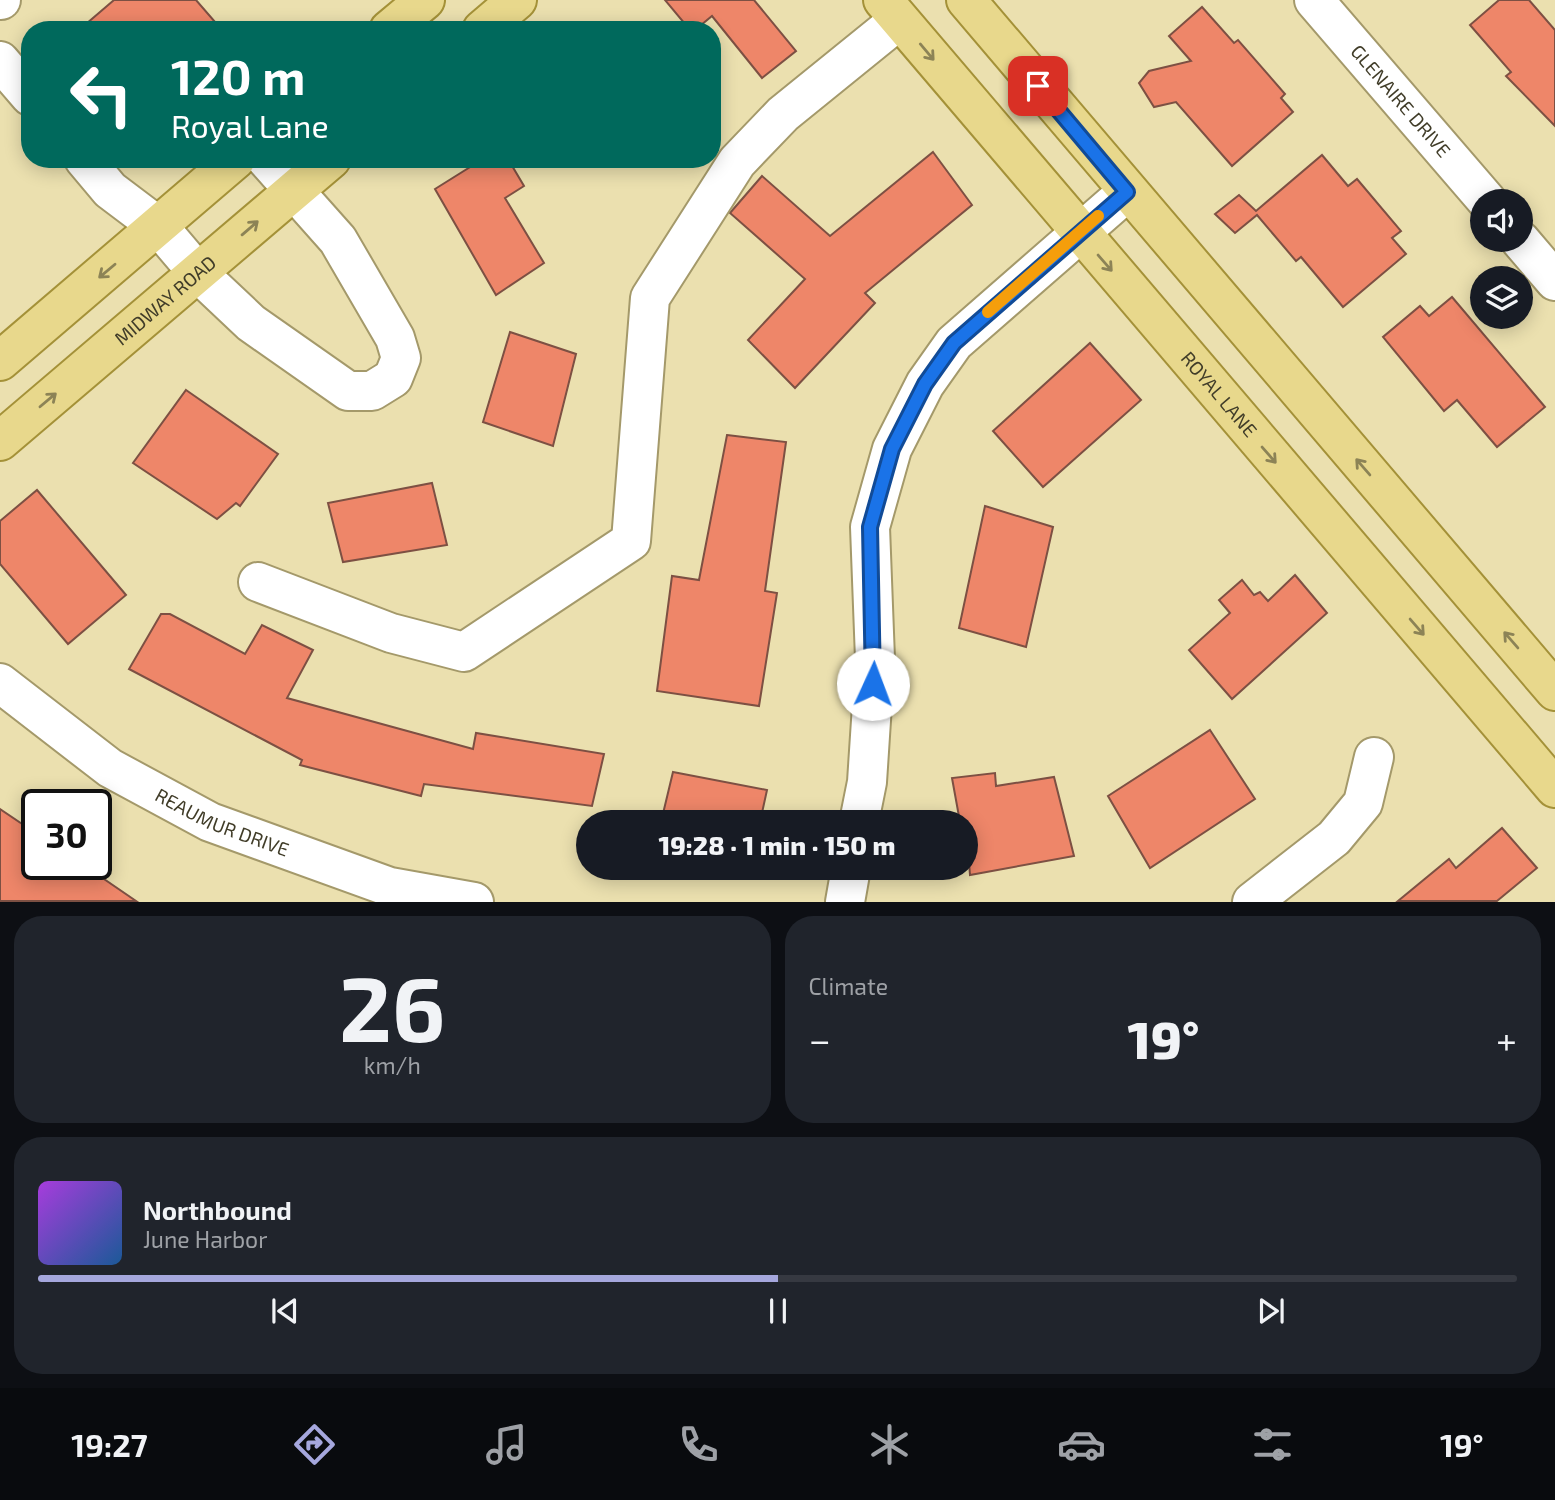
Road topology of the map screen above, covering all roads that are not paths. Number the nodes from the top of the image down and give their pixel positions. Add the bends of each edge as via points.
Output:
1 (425, 0) edge
2 (517, 0) edge
3 (966, 0) edge
4 (1314, 0) edge
5 (891, 10) edge
6 (400, 21) edge
7 (492, 21) edge
8 (0, 61) edge
9 (21, 86) edge
10 (92, 168) edge
11 (226, 168) edge
12 (274, 168) edge
13 (321, 168) edge
14 (1477, 189) edge
15 (294, 191) junction
16 (1127, 192) junction
17 (159, 227) junction
18 (1079, 232) junction
19 (1530, 252) edge
20 (198, 273) junction
21 (1555, 281) edge
22 (0, 361) edge
23 (0, 441) edge
24 (258, 582) dead end
25 (0, 683) edge
26 (1555, 691) edge
27 (1374, 757) dead end
28 (1555, 788) edge
29 (861, 810) edge
30 (849, 880) edge
31 (474, 901) edge
32 (845, 901) edge
33 (1252, 901) edge

1 - 6 main road
2 - 7 main road
3 - 16 main road
4 - 14 street, GLENAIRE DRIVE
5 -> 18 main road, ROYAL LANE
5 - 24 street via 737,162 650,298 631,541 464,652 391,633
8 - 9 street
10 - 17 street via 110,190
11 - 17 main road
12 - 15 street
13 - 15 main road, MIDWAY ROAD
20 -> 15 main road, MIDWAY ROAD
15 - 20 street via 338,240 396,338 401,358 393,378 372,391 348,391 251,323
16 - 18 street
26 -> 16 main road
17 - 20 street
17 -> 22 main road
18 -> 28 main road, ROYAL LANE
18 - 29 street via 954,343 925,384 892,449 870,527 875,659
19 - 21 street
23 -> 20 main road, MIDWAY ROAD
25 - 31 street, REAUMUR DRIVE via 110,768 210,822 390,887
27 - 33 street via 1363,803 1334,838
30 - 32 street

